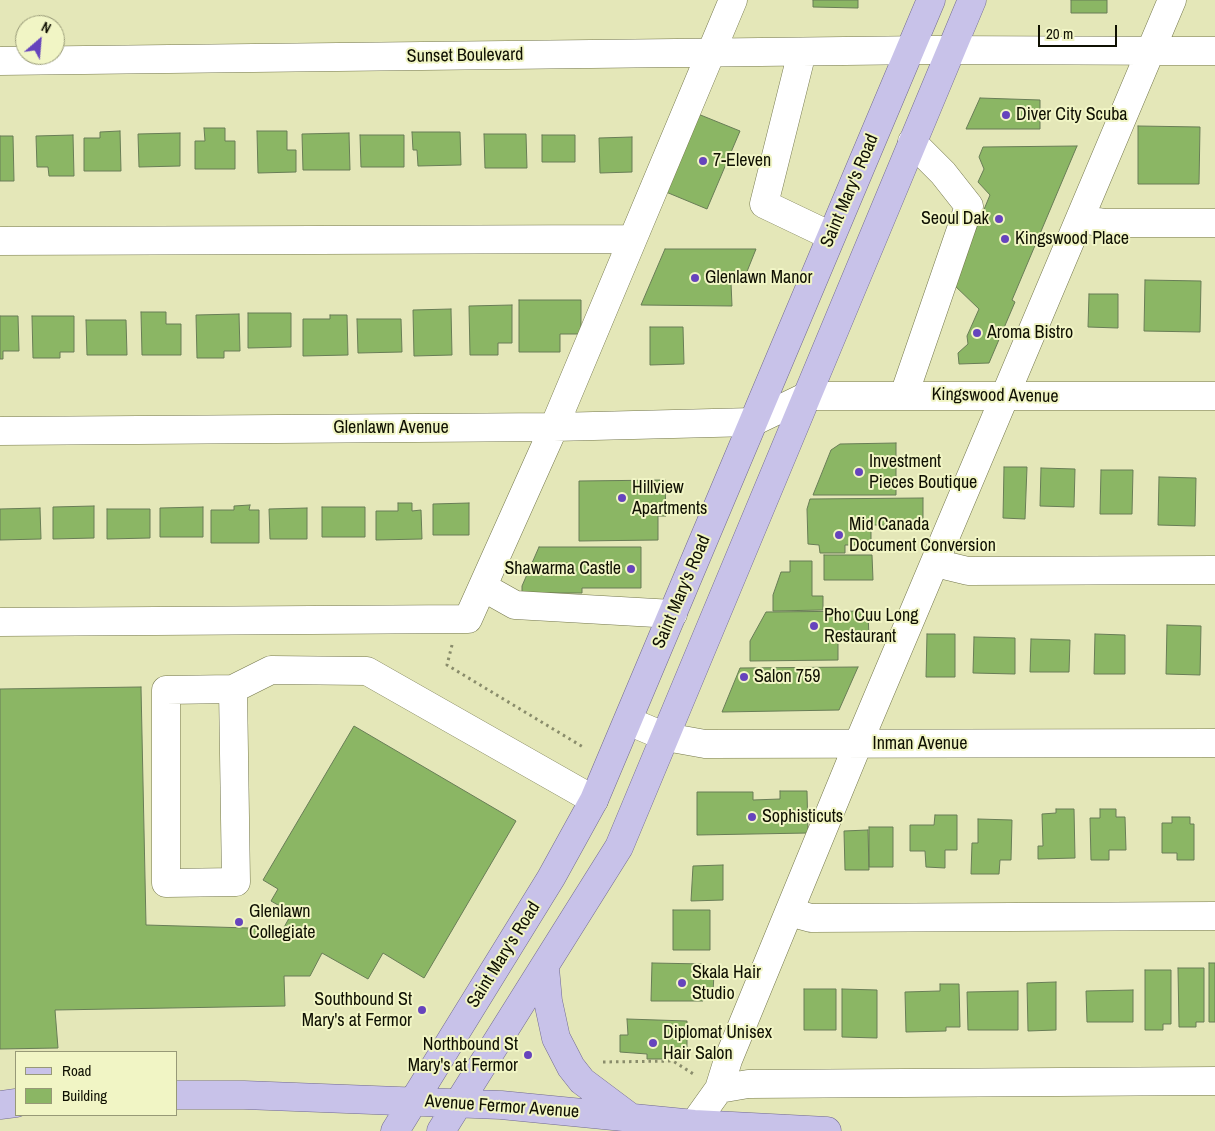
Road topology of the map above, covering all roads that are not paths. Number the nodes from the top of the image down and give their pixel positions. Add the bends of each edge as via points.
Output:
1 (733, 0) edge
2 (931, 0) edge
3 (972, 0) edge
4 (1172, 0) edge
5 (929, 50) junction
6 (1215, 50) edge
7 (1151, 51) junction
8 (802, 52) junction
9 (711, 53) junction
10 (0, 61) edge
11 (912, 142) junction
12 (1080, 219) junction
13 (1215, 223) edge
14 (831, 236) junction
15 (632, 238) junction
16 (0, 241) edge
17 (904, 395) junction
18 (808, 396) junction
19 (1215, 396) edge
20 (1006, 397) junction
21 (778, 410) joint
22 (753, 422) junction
23 (554, 427) junction
24 (0, 431) edge
25 (935, 564) junction
26 (1215, 570) edge
27 (483, 587) junction
28 (673, 614) junction
29 (0, 622) edge
30 (233, 689) junction
31 (628, 721) junction
32 (666, 737) junction
33 (1215, 743) edge
34 (858, 744) junction
35 (594, 800) junction
36 (789, 912) junction
37 (1215, 916) edge
38 (546, 968) junction
39 (1215, 1081) edge
40 (719, 1089) junction
41 (178, 1095) edge
42 (413, 1101) junction
43 (15, 1103) edge
44 (459, 1103) junction
45 (0, 1105) edge
46 (630, 1117) junction
47 (694, 1124) junction
48 (395, 1131) edge
49 (441, 1131) edge
50 (827, 1131) edge

1 - 9 street
2 - 5 main road, Saint Mary's Road
3 - 5 main road, Saint Mary's Road
4 - 7 street
5 - 7 street, Sunset Boulevard
5 - 8 street, Sunset Boulevard
5 - 11 main road, Saint Mary's Road
5 - 14 main road, Saint Mary's Road
6 - 7 street, Sunset Boulevard
7 - 12 street
8 - 9 street, Sunset Boulevard
8 - 14 street via 764,204
9 - 10 street, Sunset Boulevard
9 - 15 street
11 - 17 street via 943,173 969,206
11 - 18 main road, Saint Mary's Road
12 - 13 street via 1105,223
12 - 20 street
14 - 22 main road, Saint Mary's Road
15 - 16 street
15 - 23 street
17 - 18 street, Kingswood Avenue
17 - 20 street, Kingswood Avenue
18 - 21 street, Kingswood Avenue
18 - 32 main road, Saint Mary's Road
19 - 20 street, Kingswood Avenue
20 - 25 street
21 - 22 street, Glenlawn Avenue
22 - 23 street, Glenlawn Avenue
22 - 28 main road, Saint Mary's Road
23 - 24 street, Glenlawn Avenue
23 - 27 street
25 - 26 street via 968,571
25 - 34 street
27 - 28 street via 515,605
27 - 29 street via 468,619
28 - 31 main road, Saint Mary's Road
30 - 30 street via 236,882 166,883 166,690
30 - 35 street via 271,670 367,671
31 - 32 street, Inman Avenue
31 - 35 main road, Saint Mary's Road
32 - 34 street, Inman Avenue via 706,744
32 - 38 main road, Saint Mary's Road via 619,847
33 - 34 street, Inman Avenue
34 - 36 street
35 - 42 main road, Saint Mary's Road via 551,878
36 - 37 street via 811,918
36 - 40 street
38 - 44 main road, Saint Mary's Road
38 - 46 main road via 548,1001 556,1038 571,1067 582,1081
39 - 40 street via 748,1084
40 - 47 street
41 - 42 main road, Avenue Fermor Avenue
42 - 44 main road, Avenue Fermor Avenue
42 - 48 main road, Saint Mary's Road
43 - 45 main road
44 - 46 main road, Avenue Fermor Avenue
44 - 49 main road, Saint Mary's Road
46 - 47 main road, Avenue Fermor Avenue
47 - 50 main road, Avenue Fermor Avenue

